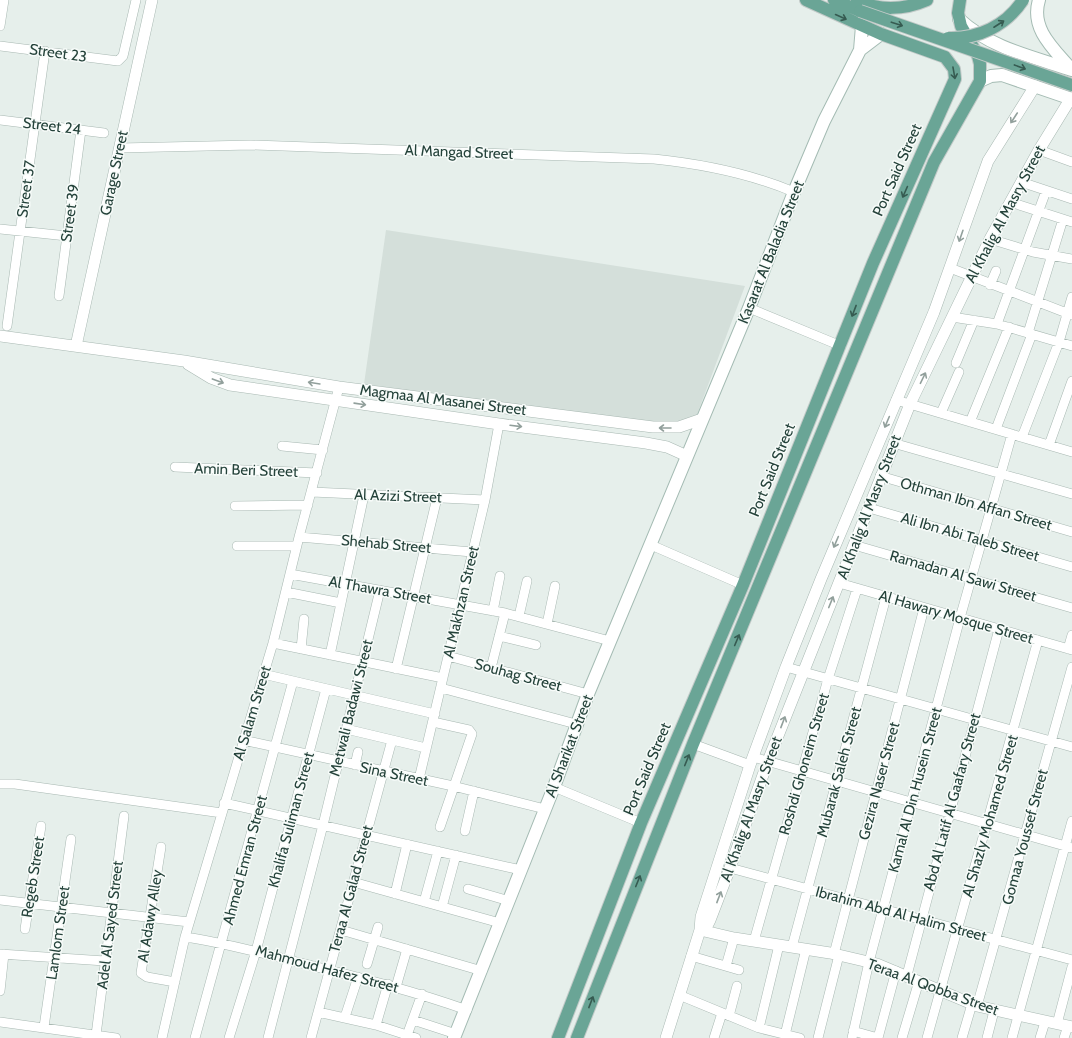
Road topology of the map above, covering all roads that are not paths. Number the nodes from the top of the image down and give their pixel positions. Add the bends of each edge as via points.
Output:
1 (4, 0) edge
2 (136, 0) edge
3 (152, 0) edge
4 (806, 0) edge
5 (834, 0) edge
6 (927, 0) edge
7 (960, 0) edge
8 (1023, 0) edge
9 (1039, 0) edge
10 (893, 4) edge
11 (859, 6) edge
12 (959, 19) junction
13 (0, 26) edge
14 (862, 26) junction
15 (881, 34) junction
16 (934, 36) junction
17 (0, 46) edge
18 (860, 50) junction
19 (46, 51) junction
20 (1017, 51) junction
21 (1072, 70) edge
22 (1002, 75) junction
23 (980, 81) junction
24 (1072, 85) edge
25 (1035, 86) junction
26 (1072, 98) edge
27 (0, 120) edge
28 (35, 124) junction
29 (81, 130) junction
30 (104, 133) dead end
31 (120, 148) junction
32 (1039, 150) junction
33 (1072, 162) edge
34 (1021, 182) junction
35 (1046, 190) junction
36 (794, 192) junction
37 (1072, 199) edge
38 (1010, 202) junction
39 (1038, 211) junction
40 (1068, 221) edge
41 (0, 229) edge
42 (20, 231) junction
43 (67, 236) junction
44 (990, 239) junction
45 (883, 240) junction
46 (901, 244) junction
47 (1024, 249) junction
48 (1052, 255) junction
49 (1072, 259) edge
50 (873, 263) junction
51 (892, 267) junction
52 (950, 268) junction
53 (996, 271) dead end
54 (970, 277) junction
55 (990, 285) junction
56 (1009, 292) junction
57 (59, 296) dead end
58 (1072, 297) edge
59 (1038, 303) junction
60 (749, 308) junction
61 (1070, 315) edge
62 (952, 317) junction
63 (974, 320) junction
64 (997, 324) junction
65 (7, 326) dead end
66 (1009, 327) junction
67 (1030, 333) junction
68 (0, 336) edge
69 (1059, 342) junction
70 (76, 346) junction
71 (841, 346) junction
72 (1072, 346) edge
73 (184, 361) junction
74 (956, 363) dead end
75 (959, 372) dead end
76 (1072, 380) edge
77 (339, 387) junction
78 (336, 400) junction
79 (896, 400) junction
80 (910, 404) junction
81 (941, 413) junction
82 (702, 419) junction
83 (970, 422) junction
84 (499, 424) junction
85 (996, 429) junction
86 (1012, 434) junction
87 (1022, 437) junction
88 (894, 443) junction
89 (1048, 445) junction
90 (282, 446) dead end
91 (323, 450) junction
92 (1072, 452) edge
93 (687, 456) junction
94 (175, 467) dead end
95 (316, 473) junction
96 (1001, 474) junction
97 (880, 476) junction
98 (312, 492) junction
99 (364, 494) junction
100 (1072, 494) edge
101 (437, 498) junction
102 (484, 500) junction
103 (308, 505) junction
104 (236, 506) dead end
105 (869, 508) junction
106 (991, 509) junction
107 (1072, 532) edge
108 (299, 537) junction
109 (982, 541) junction
110 (354, 542) junction
111 (651, 545) junction
112 (854, 545) junction
113 (237, 546) dead end
114 (296, 546) junction
115 (425, 548) junction
116 (472, 552) junction
117 (1072, 567) edge
118 (290, 574) junction
119 (500, 576) dead end
120 (971, 579) junction
121 (527, 581) dead end
122 (839, 583) junction
123 (345, 584) junction
124 (742, 585) junction
125 (555, 586) dead end
126 (857, 588) junction
127 (380, 590) junction
128 (286, 592) junction
129 (414, 596) junction
130 (886, 597) junction
131 (341, 603) junction
132 (460, 604) junction
133 (924, 608) junction
134 (1072, 608) edge
135 (493, 610) junction
136 (505, 613) junction
137 (519, 616) junction
138 (960, 618) junction
139 (304, 619) dead end
140 (547, 624) junction
141 (999, 629) junction
142 (1072, 635) edge
143 (499, 636) junction
144 (1038, 640) junction
145 (610, 641) junction
146 (273, 643) junction
147 (536, 645) dead end
148 (301, 649) junction
149 (1070, 649) edge
150 (330, 655) junction
151 (448, 656) junction
152 (363, 662) junction
153 (786, 667) junction
154 (1072, 667) edge
155 (491, 668) junction
156 (396, 669) junction
157 (802, 672) junction
158 (263, 674) junction
159 (443, 678) junction
160 (828, 679) junction
161 (293, 681) junction
162 (441, 688) junction
163 (861, 688) junction
164 (326, 689) junction
165 (588, 694) junction
166 (354, 695) junction
167 (900, 699) junction
168 (936, 709) junction
169 (434, 718) junction
170 (974, 720) junction
171 (576, 724) junction
172 (346, 729) junction
173 (1013, 730) junction
174 (243, 740) junction
175 (392, 740) junction
176 (1051, 741) junction
177 (693, 744) junction
178 (275, 747) junction
179 (1072, 747) edge
180 (426, 748) junction
181 (358, 752) dead end
182 (309, 755) junction
183 (338, 761) junction
184 (752, 761) junction
185 (768, 761) junction
186 (355, 765) junction
187 (802, 770) junction
188 (384, 771) junction
189 (419, 779) junction
190 (837, 781) junction
191 (0, 784) edge
192 (452, 786) junction
193 (554, 787) junction
194 (474, 791) junction
195 (876, 792) junction
196 (911, 802) junction
197 (224, 803) junction
198 (545, 809) junction
199 (258, 811) junction
200 (222, 813) junction
201 (950, 813) junction
202 (124, 816) dead end
203 (292, 818) junction
204 (1072, 821) edge
205 (641, 824) junction
206 (987, 824) junction
207 (323, 825) junction
208 (41, 826) dead end
209 (440, 827) dead end
210 (465, 831) dead end
211 (1026, 834) junction
212 (366, 835) junction
213 (71, 839) dead end
214 (407, 844) junction
215 (161, 847) dead end
216 (1069, 847) edge
217 (438, 851) junction
218 (456, 855) junction
219 (730, 868) junction
220 (521, 870) junction
221 (772, 879) junction
222 (353, 882) junction
223 (468, 889) dead end
224 (808, 889) junction
225 (395, 894) junction
226 (0, 900) edge
227 (848, 900) junction
228 (509, 901) junction
229 (424, 902) junction
230 (29, 903) junction
231 (61, 907) junction
232 (442, 907) junction
233 (883, 909) junction
234 (111, 913) junction
235 (149, 918) junction
236 (921, 920) junction
237 (189, 922) junction
238 (500, 923) junction
239 (378, 927) dead end
240 (25, 929) dead end
241 (341, 930) junction
242 (700, 930) junction
243 (958, 930) junction
244 (185, 937) junction
245 (734, 938) junction
246 (374, 940) junction
247 (996, 940) junction
248 (754, 941) junction
249 (222, 942) junction
250 (779, 945) junction
251 (792, 947) junction
252 (407, 949) junction
253 (806, 949) junction
254 (256, 951) junction
255 (1037, 951) junction
256 (2, 954) edge
257 (837, 954) junction
258 (691, 956) junction
259 (55, 958) junction
260 (289, 960) junction
261 (1072, 960) edge
262 (105, 962) junction
263 (869, 962) junction
264 (367, 964) dead end
265 (726, 966) junction
266 (1072, 967) edge
267 (330, 969) junction
268 (739, 970) dead end
269 (896, 971) junction
270 (482, 972) junction
271 (907, 975) junction
272 (358, 977) junction
273 (919, 981) junction
274 (175, 982) junction
275 (392, 986) junction
276 (737, 986) dead end
277 (0, 991) edge
278 (941, 991) junction
279 (422, 994) junction
280 (679, 995) junction
281 (974, 1005) junction
282 (467, 1010) junction
283 (994, 1011) junction
284 (318, 1012) junction
285 (725, 1014) junction
286 (1018, 1016) junction
287 (345, 1017) junction
288 (413, 1020) junction
289 (0, 1022) edge
290 (1045, 1022) junction
291 (376, 1025) junction
292 (1065, 1026) edge
293 (44, 1027) junction
294 (762, 1032) edge
295 (852, 1034) edge
296 (96, 1035) junction
297 (83, 1036) edge
298 (455, 1036) edge
299 (782, 1036) edge
300 (313, 1037) edge
301 (410, 1037) edge
302 (116, 1038) edge
303 (162, 1038) edge
304 (196, 1038) edge
305 (229, 1038) edge
306 (268, 1038) edge
307 (558, 1038) edge
308 (577, 1038) edge
309 (666, 1038) edge
310 (714, 1038) edge
311 (800, 1038) edge
312 (818, 1038) edge
313 (878, 1038) edge
314 (902, 1038) edge
315 (927, 1038) edge
316 (962, 1038) edge
317 (987, 1038) edge
318 (1012, 1038) edge
319 (1040, 1038) edge
320 (1064, 1038) edge

1 - 13 street
2 - 19 street, Street 23 via 122,58 115,61
3 - 31 street, Garage Street
4 -> 14 main road, Port Said Street
5 - 11 main road
6 - 10 main road via 906,6
7 - 12 main road
16 -> 8 main road, bridge via 967,37 987,31 1006,20
9 - 21 main road via 1037,16 1040,30 1047,42
10 - 11 main road
11 -> 16 main road, bridge
12 - 20 main road via 984,38
12 - 23 main road via 963,32 978,56
14 - 15 main road, Port Said Street
14 - 18 main road, Kasarat Al Baladia Street
15 - 18 main road, Kasarat Al Baladia Street
15 -> 45 main road, Port Said Street via 944,57 952,65 955,74 954,84
16 -> 24 main road, bridge
17 - 19 street, Street 23
18 - 36 main road, Kasarat Al Baladia Street via 824,121
19 - 28 street, Street 37
20 - 21 main road
20 - 22 main road via 1002,56 999,64
22 - 23 main road
22 - 25 main road
23 - 46 main road, Port Said Street via 934,162
25 - 26 main road
25 -> 52 street, Al Khalig Al Masry Street via 988,161
26 - 32 street, Al Khalig Al Masry Street
27 - 28 street, Street 24
28 - 29 street, Street 24
28 - 42 street, Street 37
29 - 30 street, Street 24
29 - 43 street, Street 39
31 - 36 street, Al Mangad Street via 251,145 654,159 729,170
31 - 70 street, Garage Street
32 - 33 street
32 - 34 street, Al Khalig Al Masry Street
34 - 35 street
34 - 38 street, Al Khalig Al Masry Street
35 - 37 street
35 - 39 street
36 - 60 main road, Kasarat Al Baladia Street
38 - 39 street
38 - 44 street, Al Khalig Al Masry Street
39 - 40 street
39 - 47 street
40 - 48 street
41 - 42 street
42 - 43 street
42 - 65 street, Street 37
43 - 57 street, Street 39
44 - 47 street
44 - 54 street, Al Khalig Al Masry Street
45 - 46 main road via 889,244
45 - 50 main road, Port Said Street
46 - 51 main road, Port Said Street
47 - 48 street
47 - 56 street
48 - 49 street
48 - 59 street
50 - 51 main road via 883,262
50 -> 71 main road, Port Said Street
177 -> 51 main road, Port Said Street
52 - 54 street
52 - 79 street, Al Khalig Al Masry Street
53 - 55 street
54 - 55 street
54 - 62 street, Al Khalig Al Masry Street
55 - 56 street
56 - 59 street
56 - 64 street
58 - 61 street
59 - 61 street
59 - 67 street
60 - 71 street
60 - 82 main road, Kasarat Al Baladia Street
61 - 69 street
62 - 63 street
80 -> 62 street, Al Khalig Al Masry Street
63 - 64 street
63 - 74 street
64 - 66 street
66 - 67 street
66 - 83 street
67 - 69 street
67 - 85 street
68 - 70 street, Magmaa Al Masanei Street
69 - 72 street
69 - 87 street
70 - 73 street, Magmaa Al Masanei Street
71 - 124 main road, Port Said Street
77 -> 73 street, Magmaa Al Masanei Street
73 -> 78 street, Magmaa Al Masanei Street via 211,378 230,385
75 - 81 street
76 - 89 street
77 - 78 street, Al Salam Street
82 -> 77 street, Magmaa Al Masanei Street via 678,427 653,427
78 -> 84 street, Magmaa Al Masanei Street
78 - 91 street, Al Salam Street
79 - 80 street
79 -> 153 street, Al Khalig Al Masry Street
80 - 81 street
80 - 88 street, Al Khalig Al Masry Street
81 - 83 street
82 - 93 main road, Kasarat Al Baladia Street
83 - 85 street
84 -> 93 street, Magmaa Al Masanei Street via 646,443
84 - 102 street, Al Makhzan Street
85 - 86 street
86 - 87 street
86 - 96 street, Kamal Al Din Husein Street
87 - 89 street
88 - 96 street
88 - 97 street, Al Khalig Al Masry Street
89 - 92 street
90 - 91 street
91 - 95 street, Al Salam Street
93 - 111 main road, Al Sharikat Street
94 - 95 street, Amin Beri Street
95 - 98 street, Al Salam Street
96 - 100 street
96 - 106 street, Kamal Al Din Husein Street
97 - 105 street, Al Khalig Al Masry Street
97 - 106 street, Othman Ibn Affan Street
98 - 99 street, Al Azizi Street
98 - 103 street, Al Salam Street
99 - 101 street, Al Azizi Street
99 - 110 street
101 - 102 street, Al Azizi Street
101 - 115 street
102 - 116 street, Al Makhzan Street
103 - 104 street
103 - 108 street, Al Salam Street
105 - 109 street, Ali Ibn Abi Taleb Street
105 - 112 street, Al Khalig Al Masry Street
106 - 107 street, Othman Ibn Affan Street
106 - 109 street, Kamal Al Din Husein Street
108 - 110 street, Shehab Street
108 - 114 street, Al Salam Street
109 - 117 street, Ali Ibn Abi Taleb Street
109 - 120 street, Kamal Al Din Husein Street
110 - 115 street, Shehab Street
110 - 123 street
111 - 124 street
111 - 145 main road, Al Sharikat Street
112 - 120 street, Ramadan Al Sawi Street
112 - 122 street, Al Khalig Al Masry Street
113 - 114 street
114 - 118 street, Al Salam Street
115 - 116 street, Shehab Street
115 - 129 street
116 - 132 street, Al Makhzan Street
118 - 123 street, Al Thawra Street
118 - 128 street, Al Salam Street
119 - 135 street
120 - 134 street, Ramadan Al Sawi Street
120 - 138 street, Kamal Al Din Husein Street
121 - 137 street
122 - 126 street, Al Hawary Mosque Street
157 -> 122 street, Al Khalig Al Masry Street
123 - 127 street, Al Thawra Street
123 - 131 street
124 - 205 main road, Port Said Street
125 - 140 street
126 - 130 street, Al Hawary Mosque Street
126 - 160 street, Roshdi Ghoneim Street
127 - 129 street, Al Thawra Street
127 - 152 street, Metwali Badawi Street
128 - 131 street
128 - 146 street, Al Salam Street
129 - 132 street, Al Thawra Street
129 - 156 street
130 - 133 street, Al Hawary Mosque Street
130 - 163 street, Mubarak Saleh Street
131 - 150 street
132 - 135 street, Al Thawra Street
132 - 151 street, Al Makhzan Street
133 - 138 street, Al Hawary Mosque Street
133 - 167 street, Gezira Naser Street
135 - 136 street, Al Thawra Street
136 - 137 street, Al Thawra Street
136 - 143 street
137 - 140 street, Al Thawra Street
138 - 141 street, Al Hawary Mosque Street
138 - 168 street, Kamal Al Din Husein Street
139 - 148 street
140 - 145 street, Al Thawra Street
141 - 144 street, Al Hawary Mosque Street
141 - 170 street, Abd Al Latif Al Gaafary Street
142 - 149 street
143 - 147 street
143 - 155 street
144 - 149 street, Al Hawary Mosque Street
144 - 173 street, Al Shazly Mohamed Street
145 - 165 main road, Al Sharikat Street
146 - 148 street
146 - 158 street, Al Salam Street
148 - 150 street
150 - 152 street
151 - 155 street, Souhag Street
151 - 159 street, Al Makhzan Street
152 - 156 street
152 - 166 street, Metwali Badawi Street
153 - 157 street
153 - 184 street, Al Khalig Al Masry Street
154 - 176 street, Gomaa Youssef Street
155 - 165 street, Souhag Street
156 - 159 street
157 - 160 street
185 -> 157 street, Al Khalig Al Masry Street
158 - 161 street
158 - 174 street, Al Salam Street
159 - 162 street, Al Makhzan Street
160 - 163 street
160 - 187 street, Roshdi Ghoneim Street
161 - 164 street
161 - 178 street, Ahmed Emran Street
162 - 169 street, Al Makhzan Street
162 - 171 street
163 - 167 street
163 - 190 street, Mubarak Saleh Street
164 - 166 street
164 - 182 street, Khalifa Suliman Street
165 - 171 main road, Al Sharikat Street
166 - 169 street
166 - 172 street, Metwali Badawi Street
167 - 168 street
167 - 195 street, Gezira Naser Street
168 - 170 street
168 - 196 street, Kamal Al Din Husein Street
169 - 180 street, Al Makhzan Street
169 - 192 street via 471,732
170 - 173 street
170 - 201 street, Abd Al Latif Al Gaafary Street
171 - 193 main road, Al Sharikat Street
172 - 175 street
172 - 183 street, Metwali Badawi Street
173 - 176 street
173 - 206 street, Al Shazly Mohamed Street
174 - 178 street, Sina Street
174 - 197 street, Al Salam Street
175 - 180 street
175 - 188 street, Teraa Al Galad Street
176 - 179 street
176 - 211 street, Gomaa Youssef Street
177 - 184 street
308 -> 177 main road, Port Said Street
178 - 182 street, Sina Street
178 - 199 street, Ahmed Emran Street
180 - 189 street, Al Makhzan Street
181 - 186 street
182 - 183 street, Sina Street
182 - 203 street, Khalifa Suliman Street
183 - 186 street, Sina Street
183 - 207 street, Metwali Badawi Street
184 - 185 street
184 - 242 street, Al Khalig Al Masry Street via 701,917
185 - 187 street
185 - 219 street, Al Khalig Al Masry Street
186 - 188 street, Sina Street
187 - 190 street
187 - 221 street, Roshdi Ghoneim Street
188 - 189 street, Sina Street
188 - 212 street, Teraa Al Galad Street
189 - 192 street, Sina Street
190 - 195 street
190 - 224 street, Mubarak Saleh Street
191 - 200 street
192 - 194 street, Sina Street
192 - 209 street
193 - 198 main road, Al Sharikat Street
193 - 205 street
194 - 198 street, Sina Street
194 - 210 street
195 - 196 street
195 - 227 street, Gezira Naser Street
196 - 201 street
196 - 233 street, Kamal Al Din Husein Street
197 - 199 street
197 - 200 street, Al Salam Street
198 - 220 main road, Al Sharikat Street
199 - 203 street
199 - 249 street, Ahmed Emran Street
200 - 237 street, Al Salam Street
201 - 206 street
201 - 236 street, Abd Al Latif Al Gaafary Street
202 - 234 street, Adel Al Sayed Street
203 - 207 street
203 - 254 street, Khalifa Suliman Street
204 - 216 street
205 - 307 main road, Port Said Street
206 - 211 street
206 - 243 street, Al Shazly Mohamed Street
207 - 212 street
207 - 260 street, Metwali Badawi Street
208 - 230 street, Regeb Street
211 - 216 street
211 - 247 street, Gomaa Youssef Street
212 - 214 street
212 - 222 street, Teraa Al Galad Street
213 - 231 street, Lamlom Street
214 - 217 street
214 - 225 street
215 - 235 street, Al Adawy Alley
216 - 255 street
217 - 218 street
217 - 229 street
218 - 220 street
218 - 232 street
219 - 221 street, Ibrahim Abd Al Halim Street
242 -> 219 street, Al Khalig Al Masry Street via 707,926 710,920
220 - 228 main road, Al Sharikat Street
221 - 224 street, Ibrahim Abd Al Halim Street
221 - 248 street, Roshdi Ghoneim Street
222 - 225 street
222 - 241 street, Teraa Al Galad Street
223 - 228 street
224 - 227 street, Ibrahim Abd Al Halim Street
224 - 251 street, Mubarak Saleh Street
225 - 229 street
226 - 230 street
227 - 233 street, Ibrahim Abd Al Halim Street
227 - 257 street, Gezira Naser Street
228 - 238 main road, Al Sharikat Street
229 - 232 street
230 - 231 street
230 - 240 street, Regeb Street
231 - 234 street
231 - 259 street, Lamlom Street
232 - 238 street
233 - 236 street, Ibrahim Abd Al Halim Street
233 - 263 street, Kamal Al Din Husein Street
234 - 235 street
234 - 262 street, Adel Al Sayed Street
235 - 237 street
235 - 274 street, Al Adawy Alley via 141,973 147,977
236 - 243 street, Ibrahim Abd Al Halim Street
236 - 271 street, Abd Al Latif Al Gaafary Street
237 - 244 street, Al Salam Street
238 - 270 main road, Al Sharikat Street
239 - 246 street
241 - 246 street
241 - 267 street, Teraa Al Galad Street
242 - 245 street, Teraa Al Qobba Street
242 - 258 street, Al Khalig Al Masry Street
243 - 247 street, Ibrahim Abd Al Halim Street
243 - 278 street, Al Shazly Mohamed Street
244 - 249 street, Mahmoud Hafez Street
244 - 274 street, Al Salam Street
245 - 248 street, Teraa Al Qobba Street
245 - 265 street
246 - 252 street
246 - 264 street
247 - 255 street, Ibrahim Abd Al Halim Street
247 - 281 street, Gomaa Youssef Street
248 - 250 street, Teraa Al Qobba Street
249 - 254 street, Mahmoud Hafez Street
249 - 304 street, Ahmed Emran Street
250 - 251 street, Teraa Al Qobba Street
250 - 294 street
251 - 253 street, Teraa Al Qobba Street
252 - 270 street
252 - 275 street
253 - 257 street, Teraa Al Qobba Street
253 - 299 street
254 - 260 street, Mahmoud Hafez Street
254 - 305 street, Khalifa Suliman Street
255 - 261 street, Ibrahim Abd Al Halim Street
255 - 286 street
256 - 259 street
256 - 277 street
257 - 263 street, Teraa Al Qobba Street
257 - 312 street, Gezira Naser Street
258 - 265 street
258 - 280 street, Al Khalig Al Masry Street
259 - 262 street
259 - 293 street, Lamlom Street
260 - 267 street, Mahmoud Hafez Street
260 - 306 street, Metwali Badawi Street
262 - 296 street, Adel Al Sayed Street
263 - 269 street, Teraa Al Qobba Street
263 - 295 street, Kamal Al Din Husein Street
265 - 268 street
266 - 292 street
267 - 272 street, Mahmoud Hafez Street
267 - 284 street, Teraa Al Galad Street
269 - 271 street, Teraa Al Qobba Street
269 - 313 street
270 - 282 main road, Al Sharikat Street
271 - 273 street, Teraa Al Qobba Street
272 - 275 street, Mahmoud Hafez Street
272 - 287 street
273 - 278 street, Teraa Al Qobba Street
273 - 314 street
274 - 303 street, Al Salam Street
275 - 279 street, Mahmoud Hafez Street
275 - 291 street
276 - 285 street
278 - 281 street, Teraa Al Qobba Street
278 - 315 street, Al Shazly Mohamed Street
279 - 282 street, Mahmoud Hafez Street
279 - 288 street
280 - 285 street
280 - 309 street, Al Khalig Al Masry Street
281 - 283 street, Teraa Al Qobba Street
281 - 316 street, Gomaa Youssef Street
282 - 298 main road, Al Sharikat Street
283 - 286 street, Teraa Al Qobba Street
283 - 317 street
284 - 287 street
284 - 300 street, Teraa Al Galad Street
285 - 294 street
285 - 310 street
286 - 290 street, Teraa Al Qobba Street
286 - 318 street
287 - 291 street
288 - 298 street
288 - 301 street
289 - 293 street
290 - 292 street, Teraa Al Qobba Street
290 - 319 street
291 - 301 street
292 - 320 street
293 - 297 street
294 - 299 street
295 - 313 street
296 - 297 street
296 - 302 street
299 - 311 street

